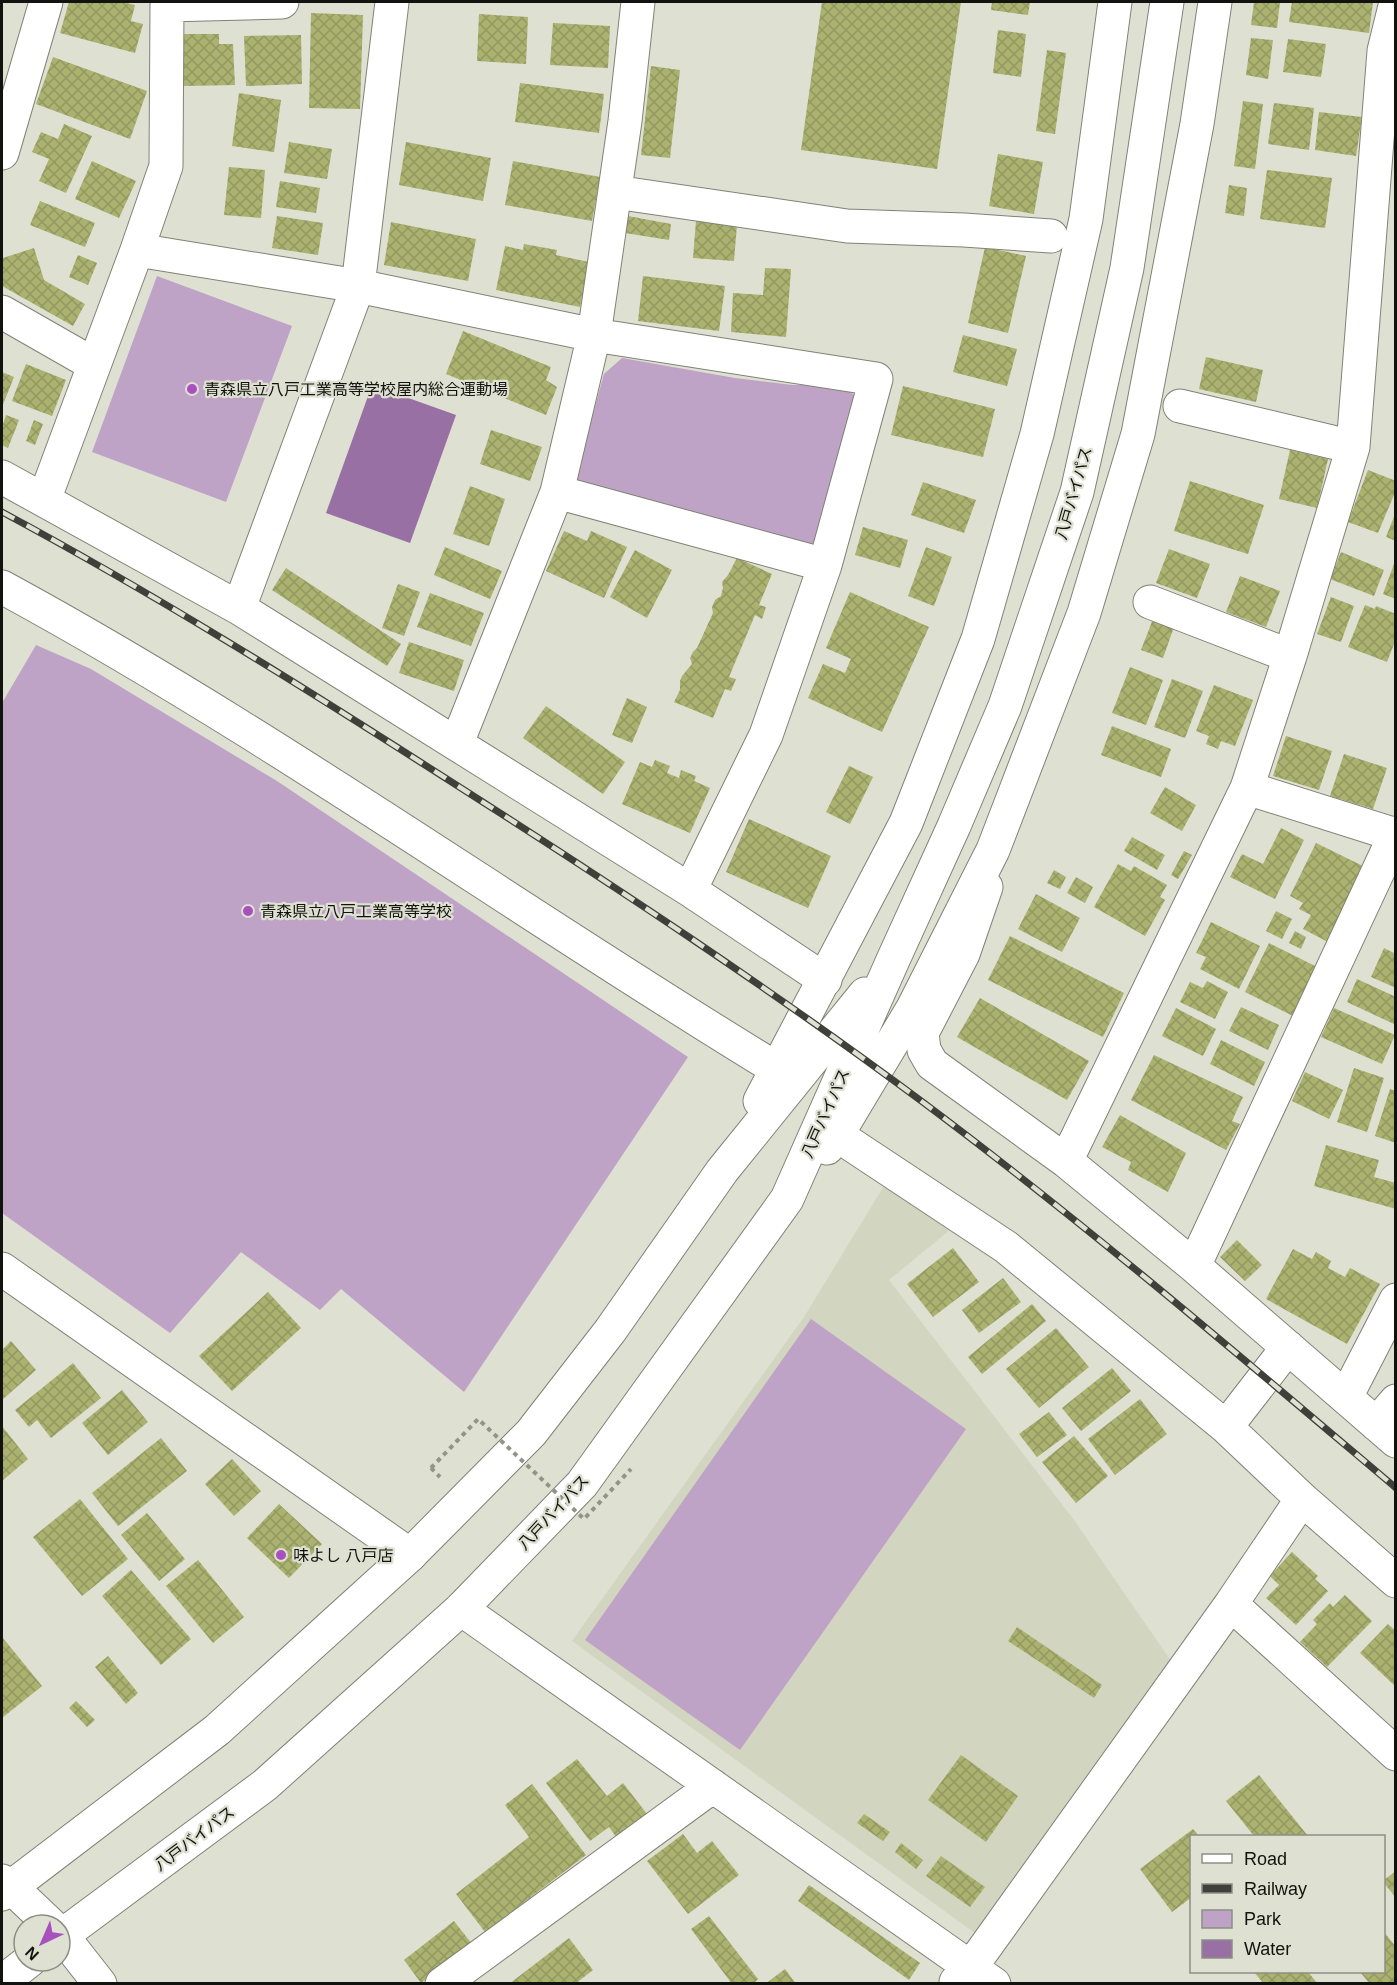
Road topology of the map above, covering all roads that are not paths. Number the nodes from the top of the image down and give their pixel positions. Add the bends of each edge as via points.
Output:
1 (46, 2) edge
2 (282, 2) edge
3 (392, 2) edge
4 (638, 2) edge
5 (1115, 2) edge
6 (1167, 2) edge
7 (1215, 2) edge
8 (1395, 2) edge
9 (2, 153) edge
10 (615, 192) junction
11 (1051, 236) dead end
12 (137, 250) junction
13 (358, 286) junction
14 (2, 312) edge
15 (594, 334) junction
16 (93, 364) junction
17 (1180, 406) dead end
18 (1353, 447) junction
19 (2, 477) edge
20 (557, 492) junction
21 (44, 500) junction
22 (825, 565) junction
23 (2, 587) edge
24 (1150, 602) dead end
25 (239, 608) junction
26 (1290, 656) junction
27 (457, 743) junction
28 (1247, 788) junction
29 (1395, 834) edge
30 (993, 850) junction
31 (690, 890) junction
32 (893, 960) junction
33 (825, 980) junction
34 (777, 1069) junction
35 (837, 1136) junction
36 (1066, 1161) junction
37 (722, 1171) junction
38 (787, 1199) junction
39 (1194, 1266) junction
40 (2, 1269) edge
41 (1395, 1300) edge
42 (1288, 1347) junction
43 (1346, 1397) junction
44 (1389, 1422) edge
45 (1226, 1427) junction
46 (1302, 1499) junction
47 (410, 1555) junction
48 (1395, 1581) edge
49 (1231, 1604) junction
50 (461, 1609) junction
51 (1395, 1754) edge
52 (713, 1786) junction
53 (5, 1887) edge
54 (35, 1913) edge
55 (72, 1923) edge
56 (72, 1950) edge
57 (973, 1978) edge
58 (100, 1983) edge
59 (442, 1983) edge

1 - 9 main road
2 - 12 main road via 167,5 166,166
3 - 13 main road
4 - 10 main road
5 - 33 main road via 1086,219 1037,434 978,639 906,823
6 - 32 main road, 八戸バイパス via 1127,268 1077,492 1005,706
7 - 30 main road via 1197,124 1138,434 1084,613
8 - 18 main road via 1384,51
10 - 11 main road via 847,226
10 - 15 main road
12 - 13 main road
12 - 16 main road
13 - 15 main road
13 - 25 main road
14 - 16 main road
15 - 20 main road
15 - 22 main road via 876,379
16 - 21 main road
17 - 18 main road
18 - 26 main road
19 - 21 main road
20 - 22 main road
20 - 27 main road
21 - 25 main road
22 - 31 main road via 766,735
23 - 34 main road via 341,790
24 - 26 main road
25 - 27 main road
26 - 28 main road
27 - 31 main road
28 - 29 main road
28 - 36 main road
29 - 39 main road
30 - 35 main road via 913,1008
30 - 36 main road via 984,893 963,954 922,1033 924,1050 932,1064
31 - 33 main road
32 - 37 main road, 八戸バイパス
32 - 38 main road, 八戸バイパス
33 - 34 main road
34 - 37 main road
35 - 38 main road
35 - 45 main road via 1006,1247
36 - 39 main road
37 - 47 main road, 八戸バイパス via 610,1331 531,1433
38 - 50 main road, 八戸バイパス via 582,1484
39 - 42 main road
40 - 47 main road
41 - 43 main road
42 - 43 main road
42 - 45 main road
43 - 44 main road
45 - 46 main road
46 - 48 main road
46 - 49 main road
47 - 53 main road, 八戸バイパス via 217,1730
49 - 51 main road
49 - 57 main road
50 - 52 main road
50 - 55 main road, 八戸バイパス via 265,1785
52 - 57 main road
52 - 59 main road
53 - 54 main road
56 - 58 main road

